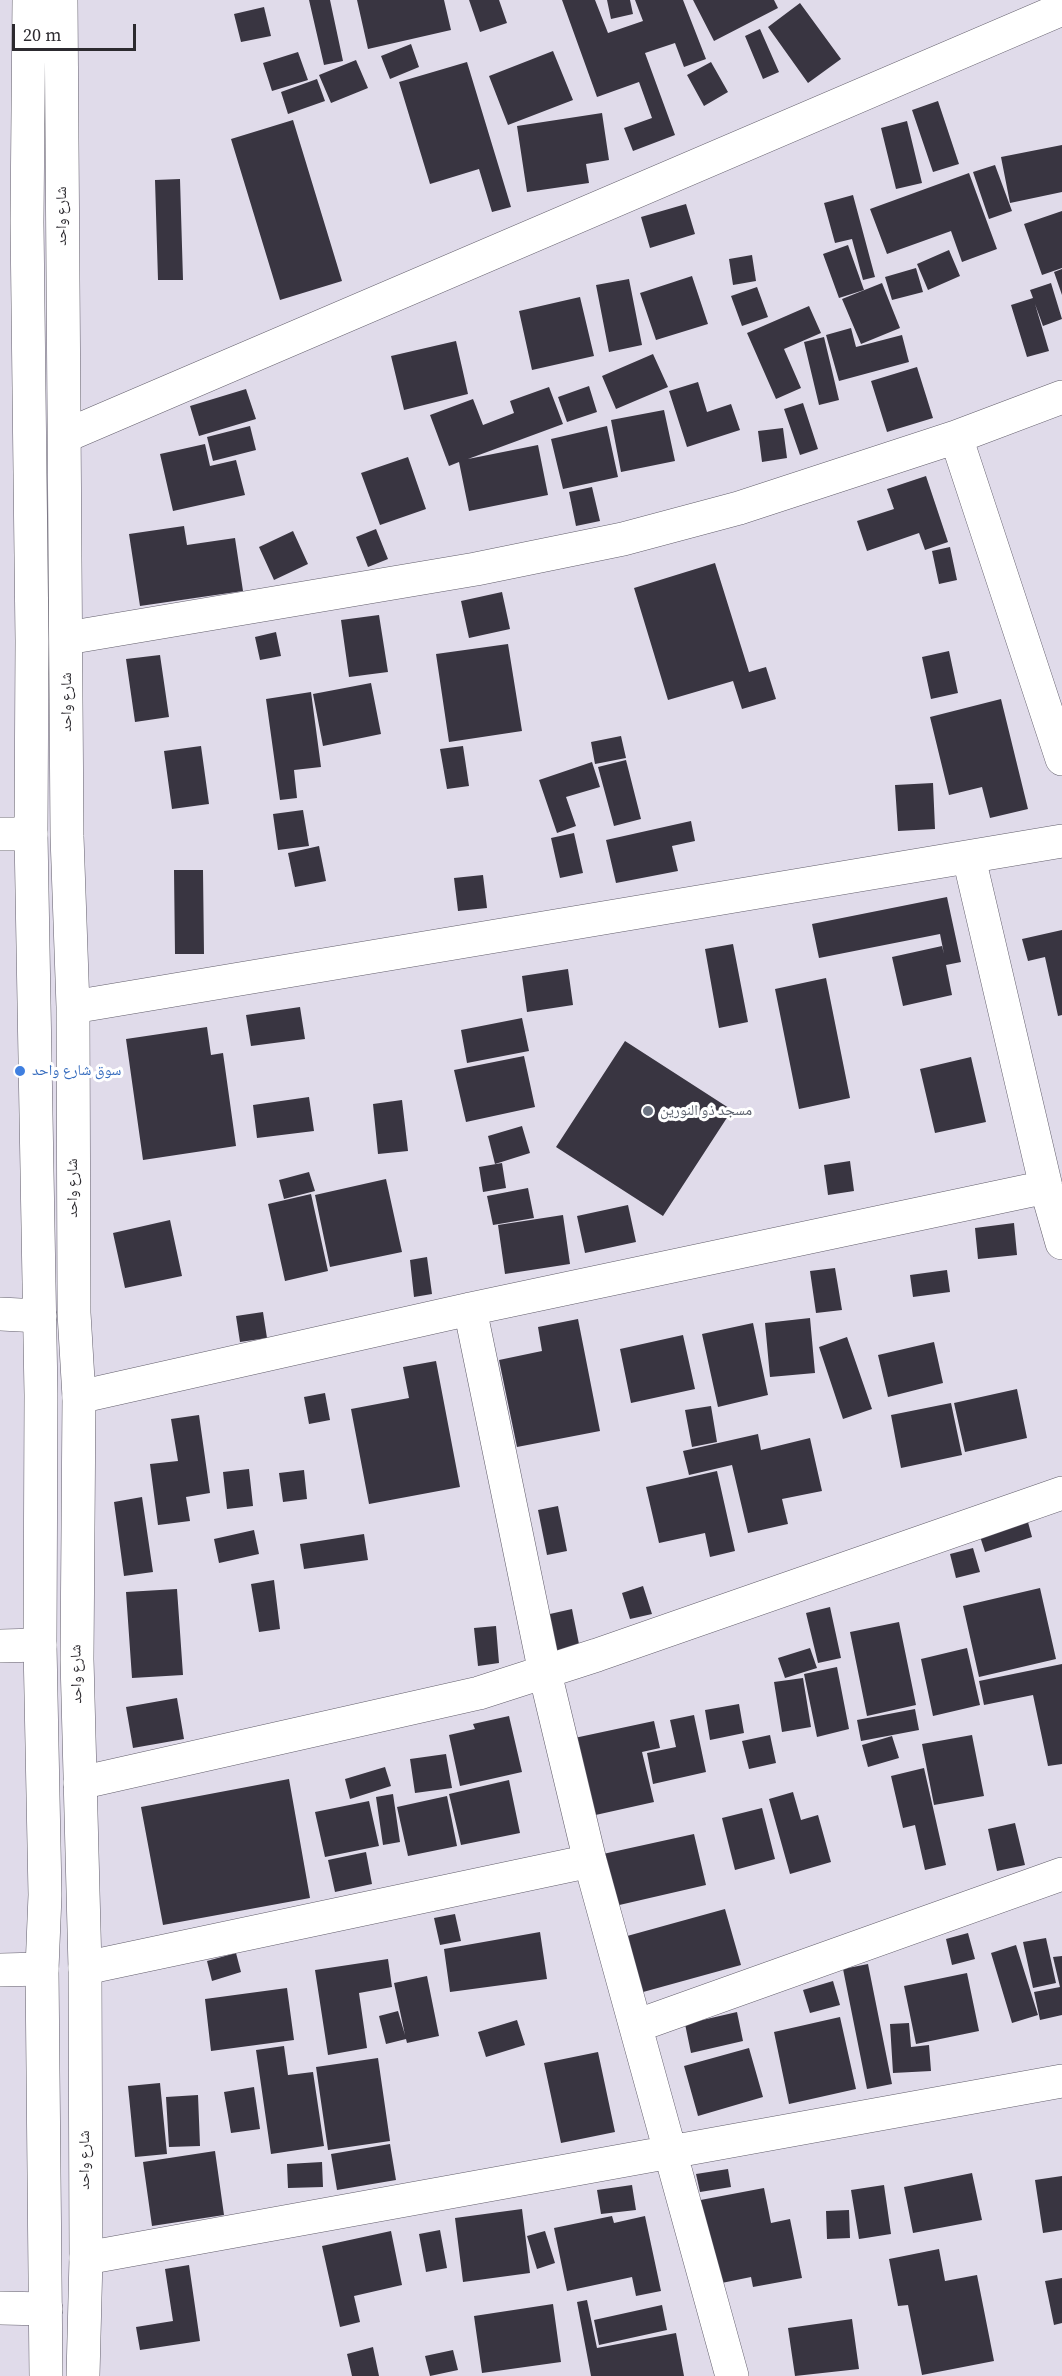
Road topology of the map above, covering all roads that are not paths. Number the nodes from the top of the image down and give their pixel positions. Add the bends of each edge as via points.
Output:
1 (29, 0) edge
2 (61, 0) edge
3 (1062, 9) edge
4 (1062, 397) edge
5 (65, 436) junction
6 (956, 437) junction
7 (67, 638) junction
8 (1062, 759) edge
9 (16, 834) edge
10 (1062, 841) edge
11 (969, 858) junction
12 (73, 1007) junction
13 (34, 1011) junction
14 (1046, 1187) junction
15 (1061, 1233) edge
16 (470, 1309) junction
17 (0, 1314) edge
18 (40, 1316) junction
19 (79, 1397) junction
20 (1062, 1493) edge
21 (40, 1645) junction
22 (0, 1646) edge
23 (545, 1673) junction
24 (80, 1784) junction
25 (590, 1861) junction
26 (1062, 1874) edge
27 (84, 1891) junction
28 (45, 1895) junction
29 (85, 1968) junction
30 (0, 1970) edge
31 (42, 1970) junction
32 (636, 2026) junction
33 (1062, 2080) edge
34 (669, 2151) junction
35 (86, 2258) junction
36 (0, 2308) edge
37 (46, 2309) junction
38 (46, 2376) edge
39 (83, 2376) edge
40 (732, 2376) edge

1 - 9 street via 27,233 32,641
2 - 5 street, شارع واحد
3 - 5 street
4 - 6 street
5 - 7 street, شارع واحد
6 - 7 street via 739,508 623,539 476,569
6 - 8 street
7 - 12 street, شارع واحد via 67,836
9 - 13 street
10 - 11 street
11 - 12 street
11 - 14 street
12 - 13 street
12 - 19 street, شارع واحد via 74,1313
13 - 18 street
14 - 15 street
14 - 16 street
16 - 19 street
16 - 23 street
17 - 18 street
18 - 21 street
19 - 24 street, شارع واحد
20 - 23 street
21 - 22 street
21 - 28 street
23 - 24 street via 479,1693
23 - 25 street
24 - 27 street, شارع واحد
25 - 29 street
25 - 32 street
26 - 32 street
27 - 28 street
27 - 29 street, شارع واحد
28 - 31 street
29 - 35 street, شارع واحد
30 - 31 street
31 - 37 street
32 - 34 street
33 - 34 street
34 - 35 street
34 - 40 street
35 - 39 street, شارع واحد
36 - 37 street
37 - 38 street

